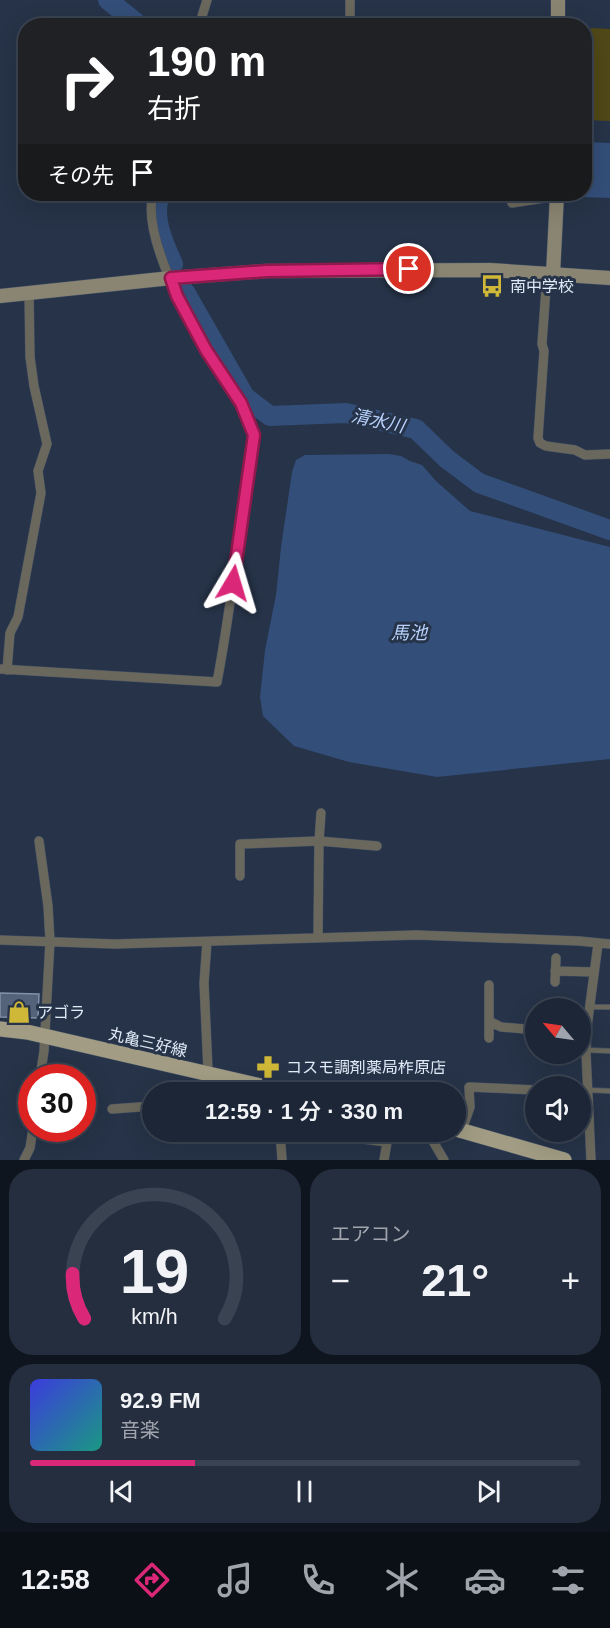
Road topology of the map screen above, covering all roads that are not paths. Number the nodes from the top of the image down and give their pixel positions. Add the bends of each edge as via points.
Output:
1 (207, 0) edge
2 (350, 0) edge
3 (558, 0) edge
4 (201, 18) edge
5 (350, 18) edge
6 (558, 18) edge
7 (151, 201) edge
8 (556, 201) edge
9 (550, 274) junction
10 (171, 278) junction
11 (610, 278) edge
12 (28, 294) junction
13 (0, 296) edge
14 (610, 454) edge
15 (4, 669) edge
16 (321, 813) dead end
17 (39, 841) dead end
18 (319, 841) junction
19 (376, 846) dead end
20 (240, 876) dead end
21 (318, 937) junction
22 (0, 940) edge
23 (50, 941) junction
24 (207, 942) junction
25 (598, 944) junction
26 (610, 944) edge
27 (555, 958) dead end
28 (555, 971) junction
29 (594, 972) junction
30 (555, 982) dead end
31 (489, 985) dead end
32 (591, 998) edge
33 (591, 1007) edge
34 (610, 1007) edge
35 (489, 1020) junction
36 (0, 1029) edge
37 (525, 1029) edge
38 (44, 1036) junction
39 (489, 1038) dead end
40 (591, 1050) edge
41 (610, 1051) edge
42 (41, 1064) edge
43 (208, 1074) junction
44 (489, 1076) dead end
45 (208, 1082) edge
46 (240, 1082) edge
47 (489, 1088) junction
48 (525, 1090) edge
49 (591, 1090) edge
50 (610, 1091) edge
51 (142, 1107) edge
52 (112, 1109) dead end
53 (466, 1115) edge
54 (466, 1131) edge
55 (31, 1142) edge
56 (281, 1142) edge
57 (387, 1142) edge
58 (433, 1142) edge
59 (590, 1142) edge
60 (24, 1160) edge
61 (282, 1160) edge
62 (384, 1160) edge
63 (444, 1160) edge
64 (564, 1160) edge
65 (591, 1160) edge

1 - 4 street
2 - 5 street
3 - 6 street
7 - 10 street via 150,215
8 - 9 street
9 - 10 street via 490,270 267,271
9 - 11 street
9 - 14 street via 538,438 546,446 585,454
10 - 12 street
10 - 15 street via 206,350 241,403 254,435 217,682
12 - 13 street
12 - 15 street via 30,357 47,444 38,471 41,493 20,607 10,633
16 - 18 street
17 - 23 street
18 - 19 street
18 - 20 street via 240,844
18 - 21 street
21 - 24 street
21 - 25 street via 417,935
22 - 23 street
23 - 24 street
23 - 38 street
24 - 43 street via 204,983
25 - 26 street
25 - 29 street
27 - 28 street
28 - 29 street
28 - 30 street
29 - 32 street
31 - 35 street
33 - 34 lane
35 - 37 street via 501,1027
35 - 39 street
36 - 38 main road, 丸亀三好線
38 - 42 street
38 - 43 main road, 丸亀三好線
40 - 41 lane
43 - 45 street
43 - 46 main road, 丸亀三好線
44 - 47 street
47 - 48 street
47 - 53 street via 469,1087 470,1107
49 - 50 lane
51 - 52 street
54 - 64 main road
55 - 60 street
56 - 61 street
57 - 62 street
58 - 63 street
59 - 65 street

